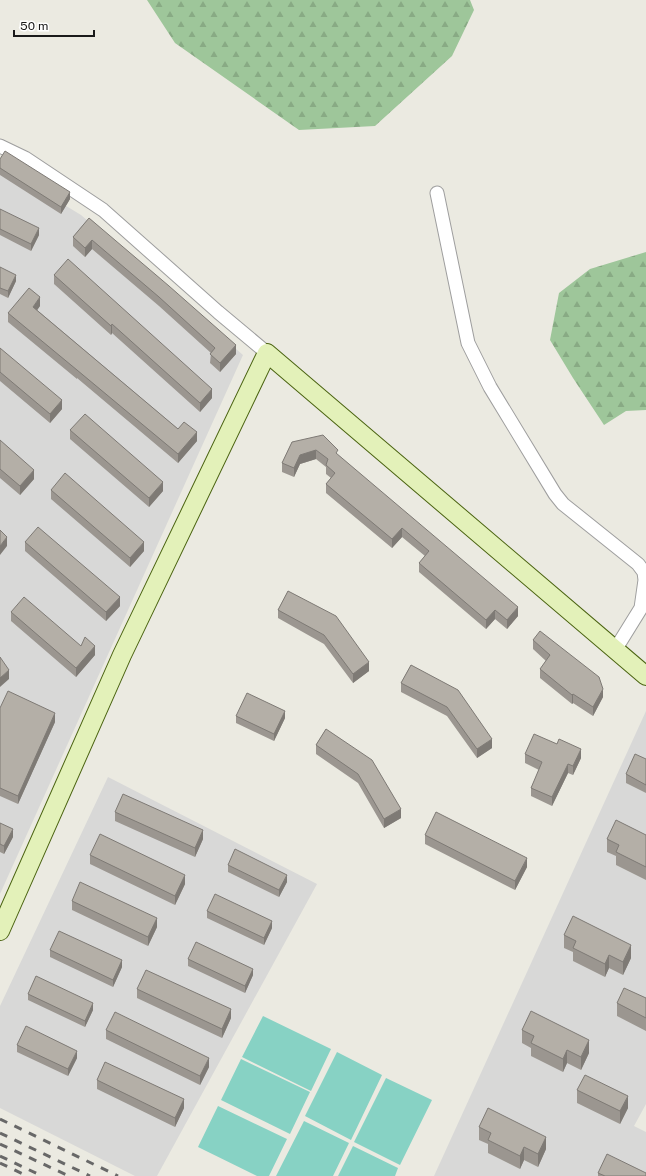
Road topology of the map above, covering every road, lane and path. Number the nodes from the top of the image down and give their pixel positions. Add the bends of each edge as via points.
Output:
1 (0, 146) edge
2 (437, 193) dead end
3 (267, 353) junction
4 (643, 607) edge
5 (615, 650) junction
6 (646, 676) edge
7 (0, 931) edge

1 - 3 street via 25,158 102,210
2 - 4 street via 468,343 490,386 555,494 563,504 638,564 644,572
3 - 5 main road
3 - 7 main road via 122,655
4 - 5 street
5 - 6 main road

